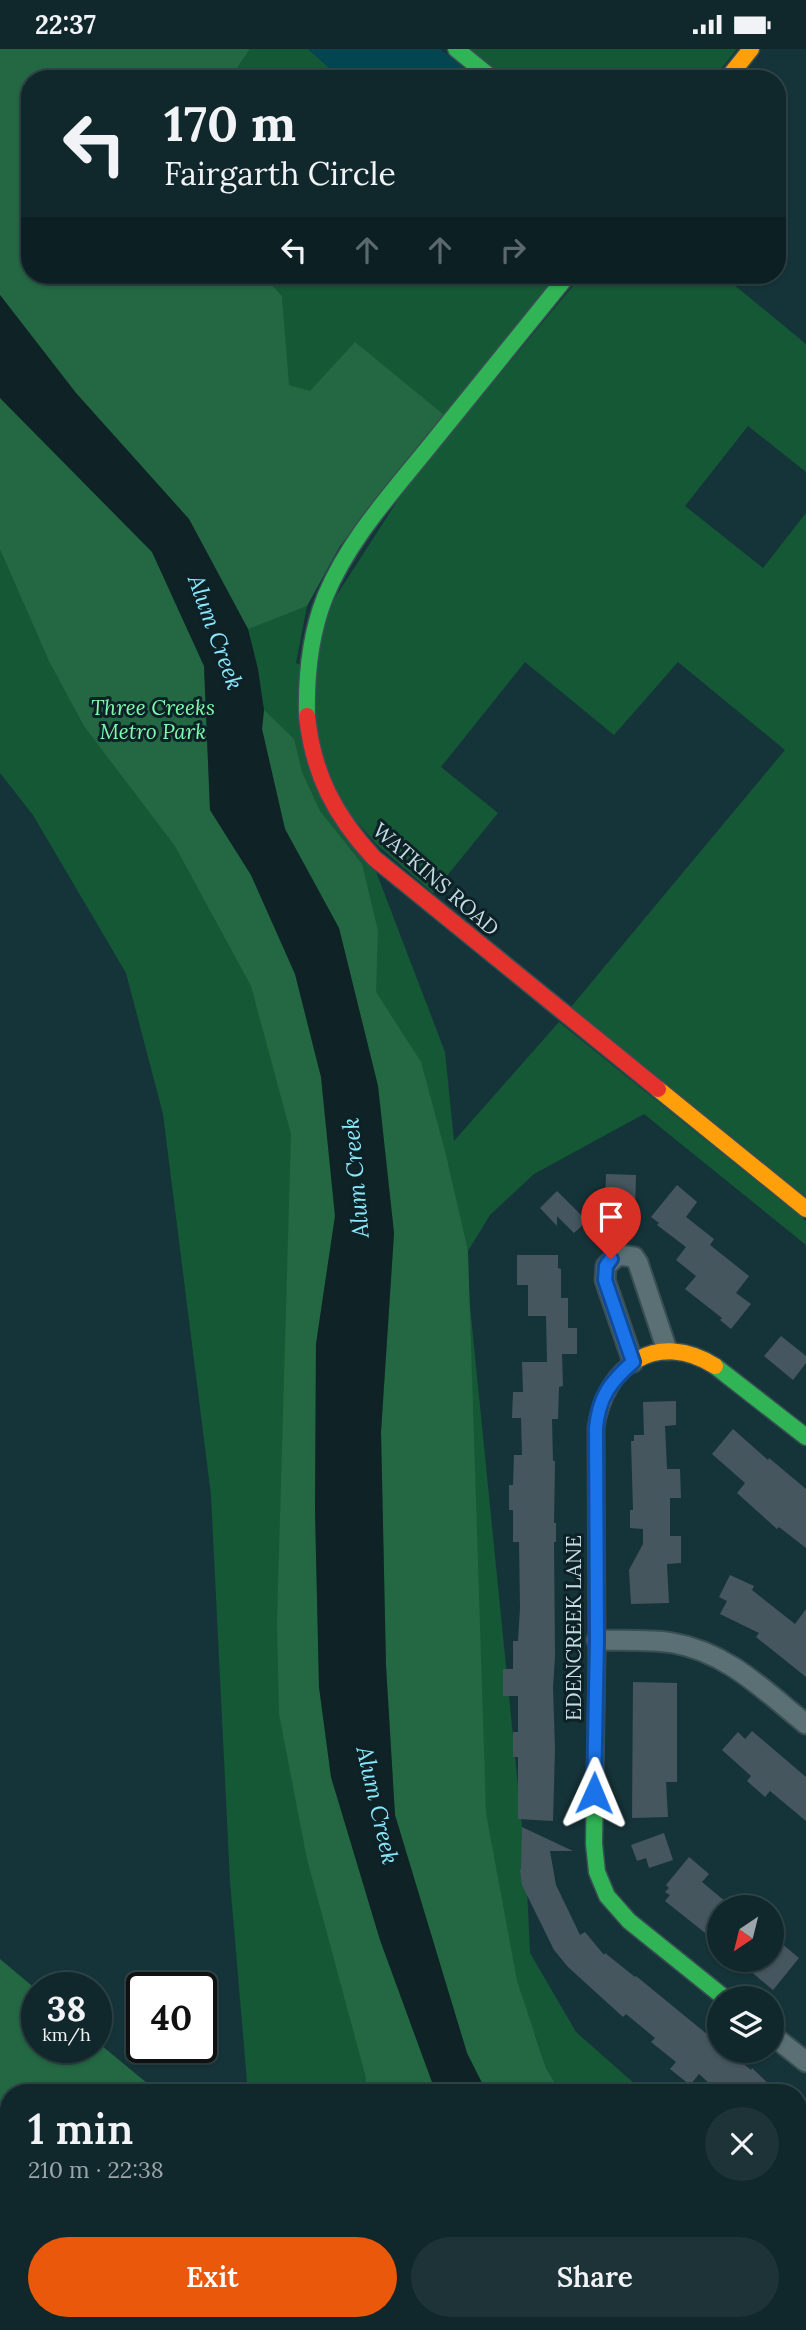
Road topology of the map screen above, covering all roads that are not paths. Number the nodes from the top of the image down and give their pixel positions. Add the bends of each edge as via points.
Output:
1 (456, 49) edge
2 (751, 49) edge
3 (482, 70) edge
4 (734, 70) edge
5 (561, 284) edge
6 (806, 1209) edge
7 (660, 1351) junction
8 (633, 1362) junction
9 (804, 1432) edge
10 (597, 1640) junction
11 (806, 1724) edge
12 (710, 1986) edge
13 (784, 2045) edge
14 (806, 2062) edge

1 - 3 street
2 - 4 street
5 - 6 street, WATKINS ROAD via 372,517 324,598 312,636 305,695 315,764 349,830 374,858
7 - 8 street, EDENCREEK LANE
7 - 8 street via 638,1263 634,1257 618,1255 606,1266 605,1280
7 - 9 street via 703,1357
8 - 10 street, EDENCREEK LANE via 608,1387 598,1407
10 - 11 street via 671,1642 715,1655
10 - 12 street, EDENCREEK LANE via 597,1871 607,1896 629,1921
13 - 14 street

